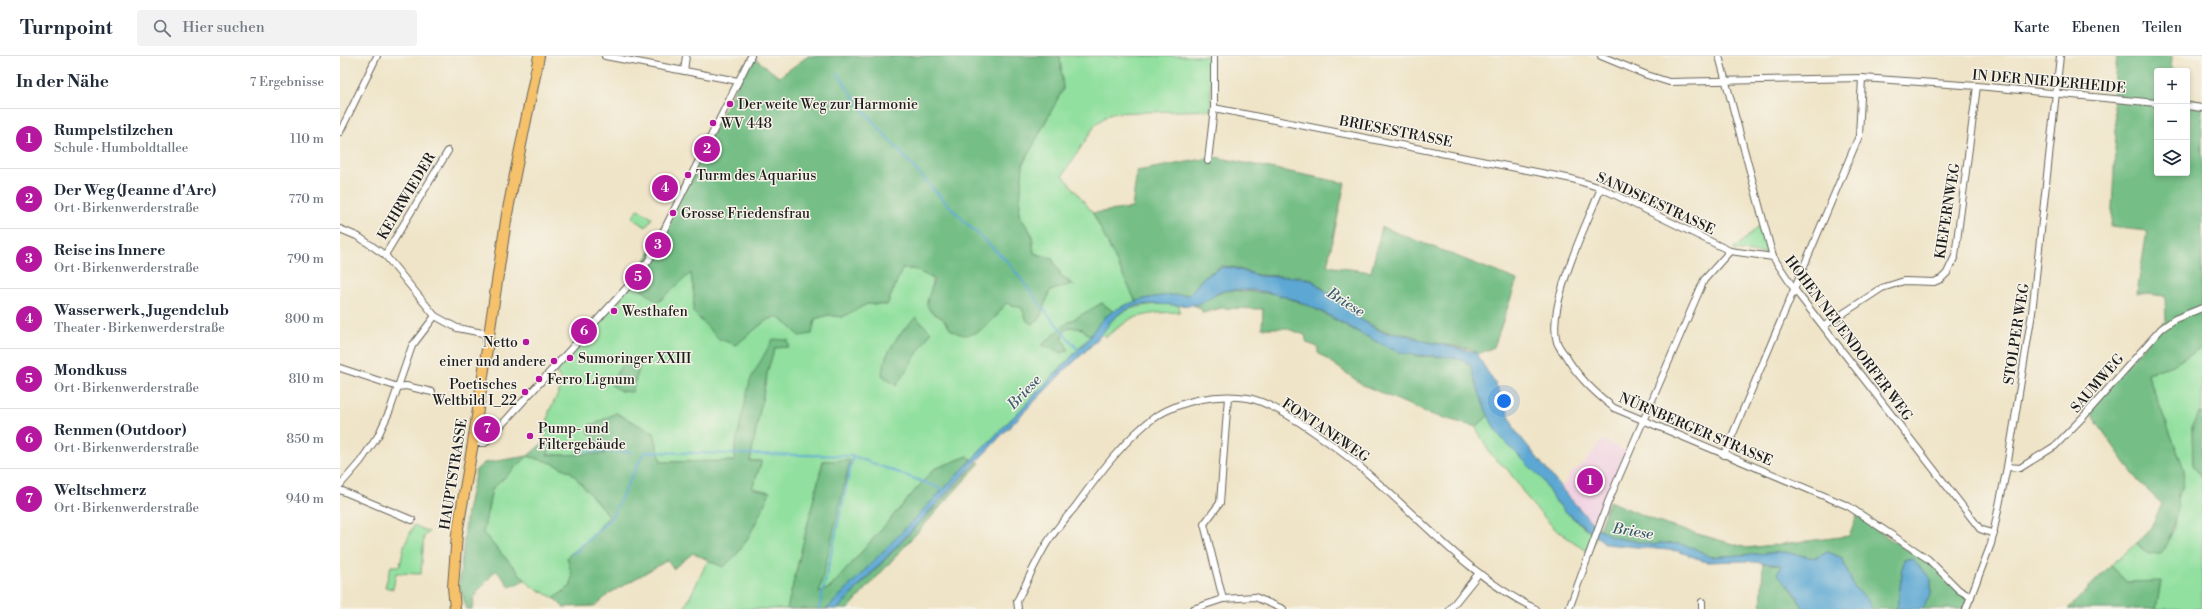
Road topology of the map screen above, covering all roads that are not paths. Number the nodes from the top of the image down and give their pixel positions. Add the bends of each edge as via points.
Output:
1 (377, 56) edge
2 (539, 56) edge
3 (605, 56) edge
4 (686, 56) edge
5 (751, 56) edge
6 (1214, 56) edge
7 (1601, 56) edge
8 (1719, 56) edge
9 (2060, 56) edge
10 (684, 71) junction
11 (1862, 78) junction
12 (1726, 80) junction
13 (738, 82) junction
14 (1977, 86) junction
15 (2057, 94) junction
16 (2154, 103) edge
17 (2190, 106) edge
18 (1214, 108) junction
19 (2202, 108) edge
20 (340, 132) edge
21 (448, 151) dead end
22 (1208, 161) dead end
23 (1572, 179) joint
24 (1601, 188) junction
25 (340, 229) edge
26 (1730, 251) junction
27 (385, 255) junction
28 (1773, 257) junction
29 (1795, 290) junction
30 (2202, 308) edge
31 (435, 316) junction
32 (1824, 326) junction
33 (488, 334) junction
34 (340, 368) edge
35 (398, 387) junction
36 (432, 392) dead end
37 (1228, 396) junction
38 (1642, 421) junction
39 (473, 443) junction
40 (1724, 455) junction
41 (2007, 467) junction
42 (340, 485) edge
43 (340, 490) edge
44 (412, 520) dead end
45 (1994, 534) junction
46 (1479, 573) junction
47 (1971, 597) junction
48 (1223, 599) junction
49 (1702, 602) dead end
50 (455, 609) edge
51 (1018, 609) edge
52 (1193, 609) edge
53 (1283, 609) edge
54 (1450, 609) edge
55 (1536, 609) edge
56 (1569, 609) edge
57 (1702, 609) edge
58 (1966, 609) edge

1 - 20 street
2 - 33 main road, HAUPTSTRASSE via 514,178
3 - 10 street
4 - 10 street
5 - 13 street
6 - 18 street
7 - 12 street, IN DER NIEDERHEIDE via 1669,82
8 - 12 street, HOHEN NEUENDORFER WEG
9 - 15 street, STOLPER WEG
10 - 13 street
11 - 12 street, IN DER NIEDERHEIDE
11 - 14 street, IN DER NIEDERHEIDE
11 - 29 street via 1859,136
12 - 28 street, HOHEN NEUENDORFER WEG
13 - 39 street via 649,260 485,443
14 - 15 street, IN DER NIEDERHEIDE
14 - 32 street, KIEFERNWEG via 1955,256 1947,273 1934,282 1911,280 1882,288
15 - 16 street, IN DER NIEDERHEIDE
15 - 41 street, STOLPER WEG via 2032,314
17 - 19 street
18 - 22 street
18 - 23 street, BRIESESTRASSE
21 - 27 street, KEHRWIEDER
23 - 24 street, SANDSEESTRASSE
24 - 26 street, SANDSEESTRASSE
24 - 38 street, NÜRNBERGER STRASSE via 1560,291 1556,316 1557,342 1572,367 1591,389 1614,408
25 - 27 street via 359,237
26 - 28 street, SANDSEESTRASSE
26 - 38 street via 1704,280
27 - 31 street
28 - 29 street, HOHEN NEUENDORFER WEG
29 - 32 street, HOHEN NEUENDORFER WEG
29 - 40 street
30 - 41 street, SAUMWEG via 2175,319 2161,329 2055,446 2020,468
31 - 33 street via 457,328
31 - 35 street via 412,346
32 - 45 street, HOHEN NEUENDORFER WEG via 1980,529
33 - 39 main road, HAUPTSTRASSE
34 - 35 street
35 - 36 street via 406,386
35 - 42 street via 378,436
37 - 46 street, FONTANEWEG via 1254,400 1282,413 1350,459
37 - 48 street via 1220,504 1204,524
37 - 51 street, FONTANEWEG via 1182,403 1156,417 1139,431 1091,486 1048,542 1017,601
38 - 40 street, NÜRNBERGER STRASSE
38 - 56 street via 1600,522
39 - 50 main road, HAUPTSTRASSE via 457,534 453,587
40 - 47 street, NÜRNBERGER STRASSE via 1848,506 1931,562
41 - 45 street, STOLPER WEG
43 - 44 street
45 - 47 street, STOLPER WEG
46 - 54 street
46 - 55 street, FONTANEWEG via 1517,600
47 - 58 street, STOLPER WEG
48 - 52 street
48 - 53 street via 1255,597
49 - 57 street

